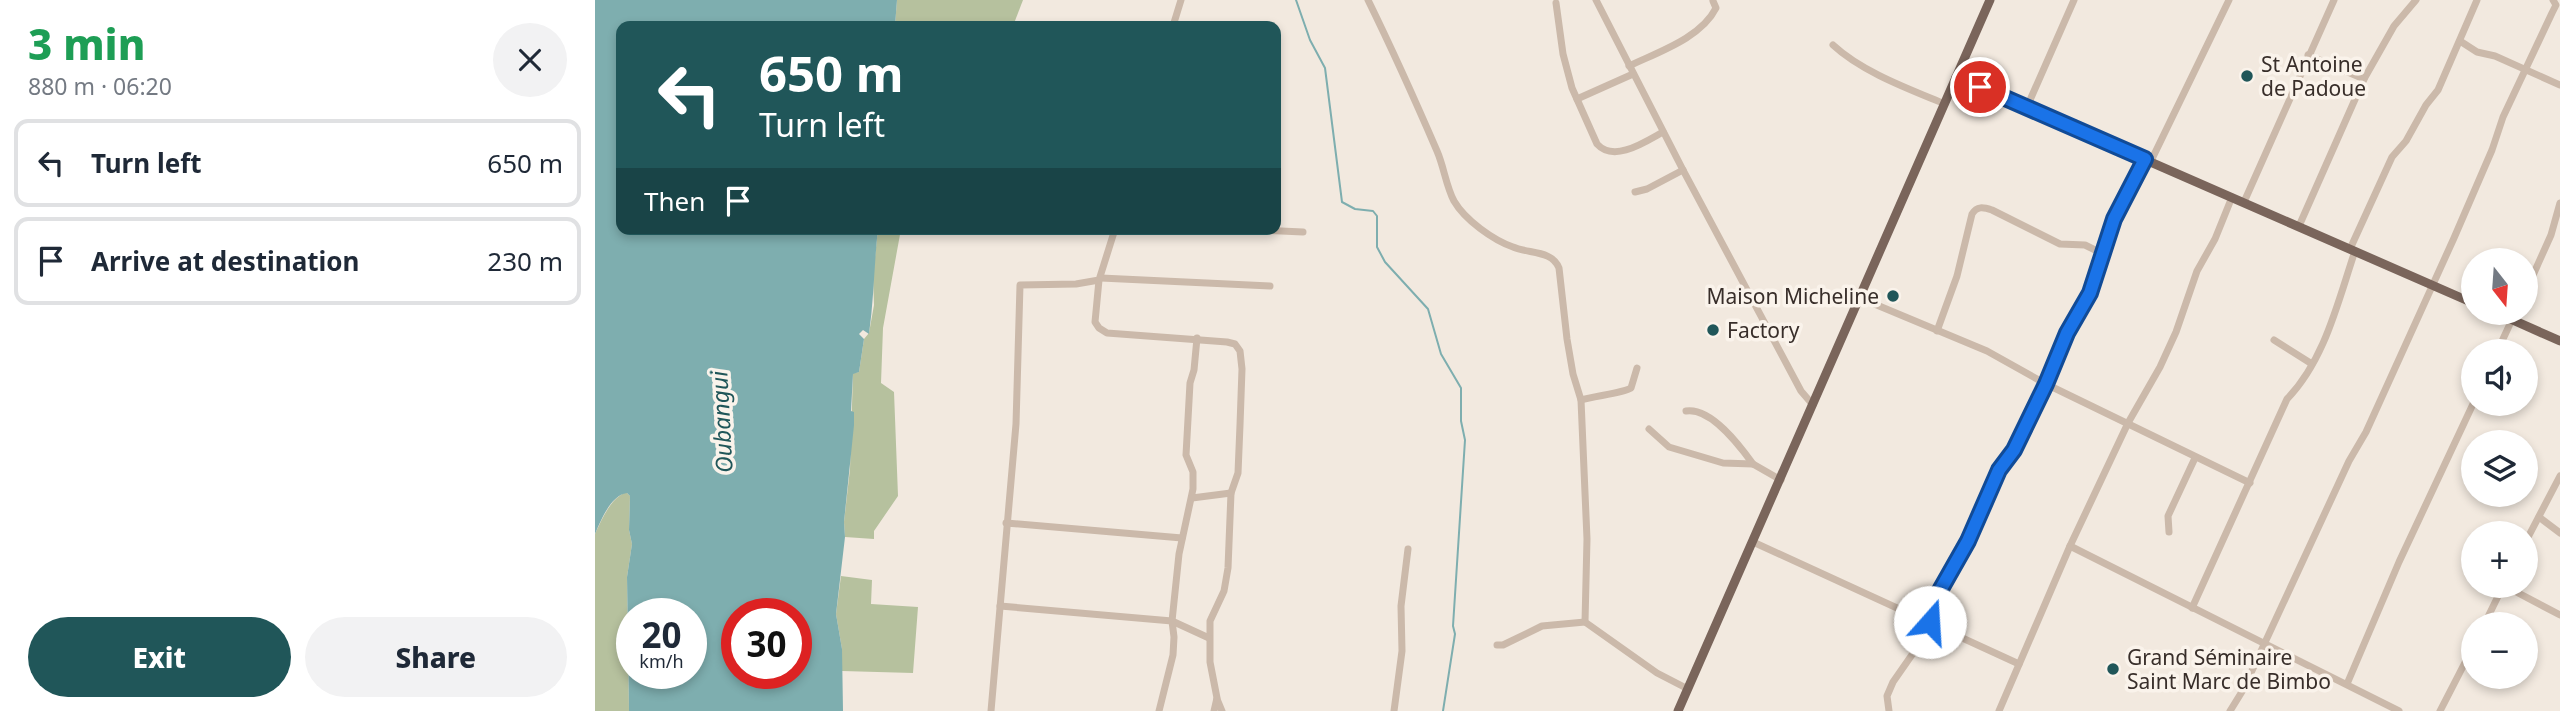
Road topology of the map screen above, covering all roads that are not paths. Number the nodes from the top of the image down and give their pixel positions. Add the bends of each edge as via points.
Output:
1 (1181, 0) edge
2 (1368, 0) edge
3 (1596, 0) edge
4 (1990, 0) edge
5 (2074, 0) edge
6 (2229, 0) edge
7 (2334, 0) edge
8 (2416, 0) edge
9 (2477, 0) edge
10 (2553, 0) edge
11 (1713, 1) edge
12 (1556, 3) dead end
13 (2556, 15) edge
14 (1175, 21) edge
15 (2460, 41) junction
16 (1833, 45) dead end
17 (2308, 55) junction
18 (1629, 66) junction
19 (2526, 70) junction
20 (1633, 74) junction
21 (1956, 77) junction
22 (2364, 79) junction
23 (2560, 85) edge
24 (1577, 99) junction
25 (1945, 104) junction
26 (2027, 107) junction
27 (1663, 132) junction
28 (2148, 160) junction
29 (1683, 170) junction
30 (1635, 191) dead end
31 (2232, 197) junction
32 (2244, 202) junction
33 (2560, 202) edge
34 (2299, 226) junction
35 (1281, 231) edge
36 (1303, 232) dead end
37 (2560, 232) edge
38 (1113, 235) edge
39 (2551, 235) junction
40 (2353, 250) junction
41 (2103, 254) junction
42 (2538, 264) edge
43 (1100, 279) junction
44 (1271, 286) dead end
45 (2433, 286) junction
46 (1860, 298) junction
47 (2461, 298) edge
48 (2532, 326) edge
49 (1937, 331) junction
50 (1197, 338) junction
51 (2274, 340) dead end
52 (2560, 341) edge
53 (2312, 364) junction
54 (1637, 368) dead end
55 (2046, 384) junction
56 (1581, 400) junction
57 (1813, 405) junction
58 (1686, 411) dead end
59 (2467, 416) edge
60 (2129, 423) junction
61 (1649, 429) dead end
62 (2195, 458) junction
63 (1753, 464) junction
64 (2560, 476) edge
65 (1781, 480) junction
66 (2250, 483) junction
67 (1231, 493) junction
68 (1192, 498) junction
69 (2539, 517) junction
70 (2537, 521) edge
71 (1006, 523) junction
72 (2169, 532) dead end
73 (2560, 533) edge
74 (1182, 538) junction
75 (1752, 542) junction
76 (2070, 546) junction
77 (1408, 549) dead end
78 (2527, 598) edge
79 (999, 606) junction
80 (2192, 608) junction
81 (2560, 615) edge
82 (1172, 621) junction
83 (1585, 622) junction
84 (1930, 622) junction
85 (1209, 638) junction
86 (2263, 642) junction
87 (1497, 645) dead end
88 (2019, 664) junction
89 (2461, 670) edge
90 (2347, 684) junction
91 (1688, 690) junction
92 (1217, 698) junction
93 (1395, 707) edge
94 (991, 711) edge
95 (1159, 711) edge
96 (1214, 711) edge
97 (1222, 711) edge
98 (1404, 711) edge
99 (1678, 711) edge
100 (1889, 711) edge
101 (1999, 711) edge
102 (2230, 711) edge
103 (2399, 711) edge
104 (2440, 711) edge

1 - 14 street
2 - 56 street via 1438,153 1454,201 1497,240 1556,261
3 - 18 street
4 - 21 main road
5 - 26 street
6 - 28 street
7 - 17 street
8 - 22 street via 2394,26
9 - 15 street
10 - 13 street
11 - 18 street via 1712,16 1689,35
12 - 24 street via 1563,54
13 - 19 street
15 - 19 street
15 - 40 street via 2438,90 2392,157
16 - 25 street via 1881,76
17 - 22 street
17 - 32 street
18 - 20 street
19 - 23 street
19 - 45 street
20 - 24 street
20 - 27 street
21 - 25 main road
21 - 26 main road
22 - 34 street
24 - 27 street via 1602,150 1619,152
25 - 46 main road
26 - 28 main road
27 - 29 street
28 - 31 main road
28 - 41 street via 2114,219
29 - 30 street
29 - 57 street via 1801,391
31 - 32 main road
31 - 60 street via 2197,271 2176,332
32 - 34 main road
33 - 39 street
34 - 40 main road
35 - 36 street
37 - 39 street
38 - 43 street
39 - 42 street
40 - 45 main road
40 - 53 street
41 - 49 street via 2085,245 2060,244 1984,207 1977,209
41 - 55 street via 2090,293
43 - 44 street
43 - 50 street via 1095,322 1107,333
43 - 71 street via 1076,285 1020,285 1016,424
45 - 47 main road
45 - 86 street
46 - 49 street
46 - 57 main road
48 - 52 main road
49 - 55 street via 1987,351
50 - 67 street via 1235,344 1240,351 1238,473
50 - 68 street via 1186,455 1193,472
51 - 53 street
53 - 66 street via 2287,399
54 - 56 street via 1631,388 1625,392
55 - 60 street
55 - 84 street via 1938,594
56 - 83 street
57 - 65 main road
58 - 63 street via 1699,412 1723,426
59 - 90 street
60 - 62 street
60 - 76 street
61 - 63 street via 1669,447 1723,463
62 - 66 street
62 - 72 street via 2168,516
63 - 65 street
64 - 69 street
65 - 75 main road
66 - 80 street
67 - 68 street
67 - 85 street via 1228,568
68 - 74 street
69 - 70 street
69 - 73 street
71 - 74 street
71 - 79 street
74 - 82 street
75 - 84 street
75 - 91 main road
76 - 80 street
76 - 88 street
77 - 93 street
78 - 81 street
79 - 82 street
79 - 94 street
80 - 86 street
82 - 85 street
82 - 95 street via 1173,655
83 - 87 street via 1542,626
83 - 91 street
84 - 88 street
84 - 100 street via 1893,682 1887,696
85 - 92 street
86 - 90 street
86 - 102 street
88 - 101 street
89 - 104 street
90 - 103 street
91 - 99 main road
92 - 96 street
92 - 97 street
93 - 98 street

